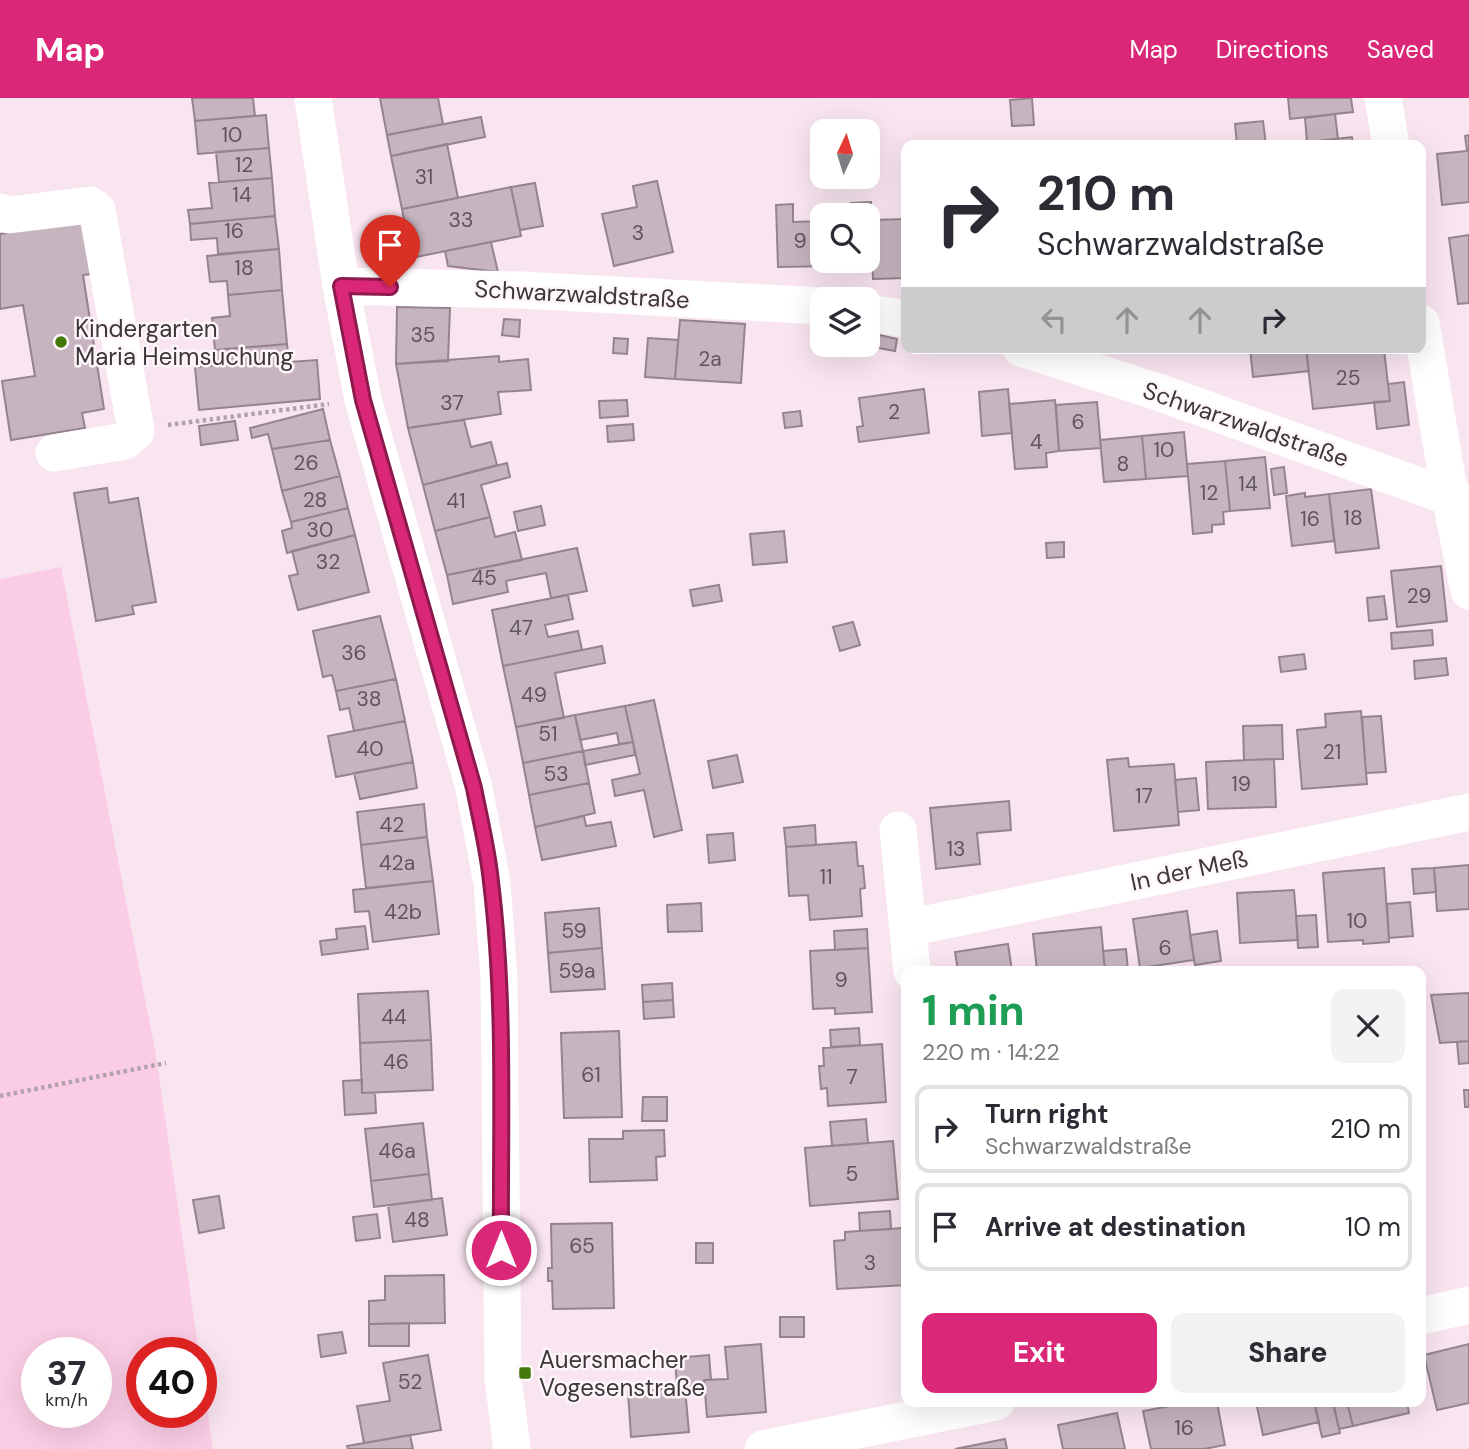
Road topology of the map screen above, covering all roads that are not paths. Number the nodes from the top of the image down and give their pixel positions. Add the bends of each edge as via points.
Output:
1 (313, 98) edge
2 (1383, 98) edge
3 (1390, 140) edge
4 (0, 212) edge
5 (341, 286) junction
6 (810, 305) edge
7 (880, 315) edge
8 (901, 318) edge
9 (1426, 346) edge
10 (1039, 354) edge
11 (54, 453) dead end
12 (1459, 500) edge
13 (1469, 591) edge
14 (1469, 812) edge
15 (898, 830) dead end
16 (908, 929) junction
17 (912, 966) edge
18 (1469, 1305) edge
19 (1426, 1314) edge
20 (947, 1407) edge
21 (512, 1449) edge
22 (763, 1449) edge

1 - 5 street
2 - 3 street
4 - 11 street via 9,215 90,205 97,210 136,431 125,441
5 - 6 street, Schwarzwaldstraße via 523,290
5 - 21 street via 363,400 474,788 492,883 499,979 503,1378
7 - 8 street
9 - 12 street
10 - 12 street, Schwarzwaldstraße
12 - 13 street
14 - 16 street, In der Meß
15 - 16 street
16 - 17 street
18 - 19 street
20 - 22 street

